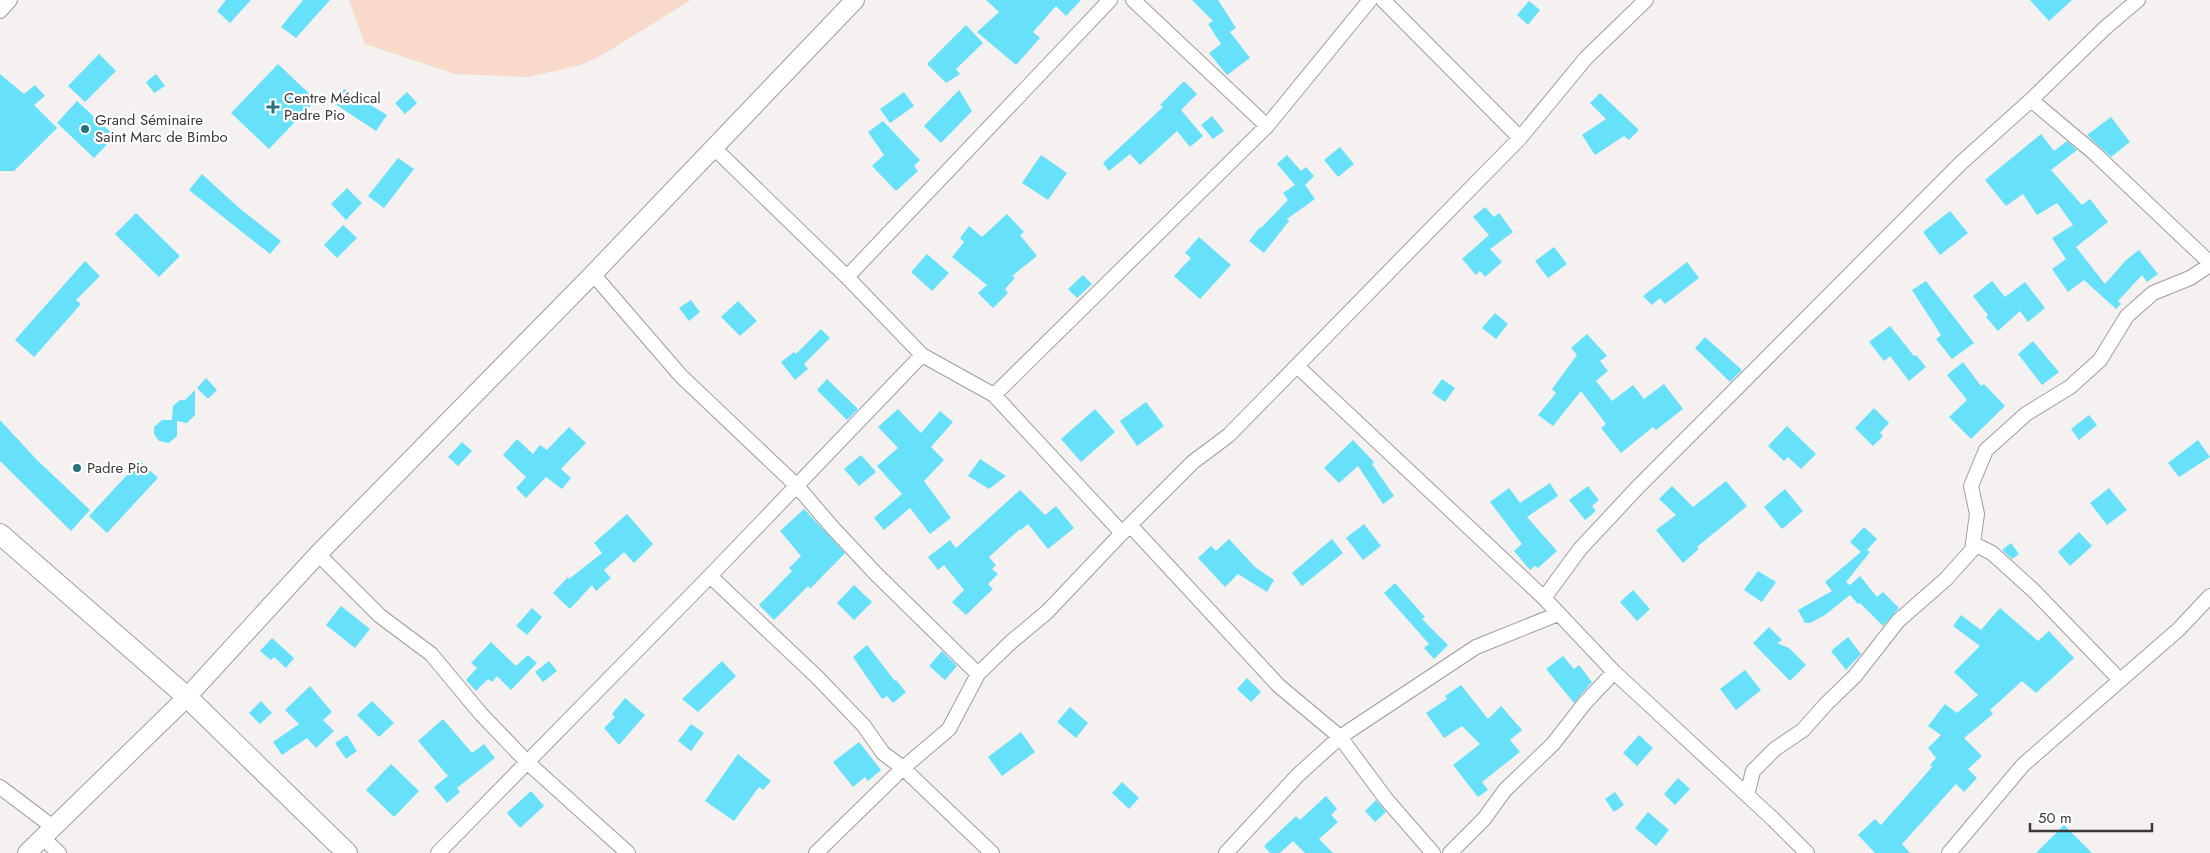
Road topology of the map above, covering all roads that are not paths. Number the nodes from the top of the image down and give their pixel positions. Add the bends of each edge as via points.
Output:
1 (10, 0) edge
2 (855, 0) edge
3 (1110, 0) edge
4 (1133, 0) edge
5 (1370, 0) edge
6 (1383, 0) edge
7 (1646, 0) edge
8 (2138, 0) edge
9 (0, 11) edge
10 (2031, 100) junction
11 (1267, 126) junction
12 (1520, 138) junction
13 (713, 147) junction
14 (2210, 264) edge
15 (593, 274) junction
16 (847, 277) junction
17 (922, 355) junction
18 (1297, 366) junction
19 (994, 395) junction
20 (797, 486) junction
21 (1126, 529) junction
22 (0, 534) edge
23 (1972, 550) junction
24 (318, 554) junction
25 (710, 576) junction
26 (2210, 596) edge
27 (1544, 598) junction
28 (1558, 614) junction
29 (1614, 672) junction
30 (978, 674) junction
31 (2120, 680) junction
32 (187, 697) junction
33 (1340, 737) junction
34 (527, 762) junction
35 (903, 768) junction
36 (0, 787) edge
37 (1747, 795) junction
38 (48, 832) junction
39 (27, 853) edge
40 (59, 853) edge
41 (347, 853) edge
42 (438, 853) edge
43 (628, 853) edge
44 (816, 853) edge
45 (992, 853) edge
46 (1226, 853) edge
47 (1433, 853) edge
48 (1450, 853) edge
49 (1807, 853) edge
50 (1948, 853) edge

1 - 9 street
2 - 13 street
3 - 16 street
4 - 11 street
5 - 11 street
6 - 12 street
7 - 12 street via 1586,58
8 - 10 street
10 - 14 street via 2093,152
10 - 27 street via 1961,164 1636,489 1580,548
11 - 19 street
12 - 18 street
13 - 15 street
13 - 16 street
14 - 23 street via 2190,278 2153,293 2127,316 2100,360 2070,387 2026,414 1986,450 1971,486 1977,514
15 - 20 street via 680,376
15 - 24 street
16 - 17 street
17 - 19 street
17 - 20 street
18 - 21 street via 1229,436 1193,462
18 - 27 street
19 - 21 street
20 - 25 street
20 - 30 street via 876,574
21 - 30 street via 1047,612
21 - 33 street via 1279,686
22 - 32 main road
23 - 31 street via 1978,546 1992,553 2033,590
23 - 37 street via 1946,579 1898,621 1855,676 1803,730 1775,749 1753,771
24 - 32 street
24 - 34 street via 380,616 431,654
25 - 34 street
25 - 35 street via 817,677 864,726 883,753
26 - 31 street
27 - 28 street
28 - 29 street
28 - 33 street via 1476,647
29 - 37 street
29 - 48 street via 1553,744 1506,790 1484,819
30 - 35 street via 949,729
31 - 50 street via 2023,765
32 - 38 street
32 - 41 main road
33 - 46 street via 1298,775
33 - 47 street via 1386,799
34 - 42 street
34 - 43 street
35 - 44 street
35 - 45 street
36 - 38 street
37 - 49 street
38 - 39 street
38 - 40 street

